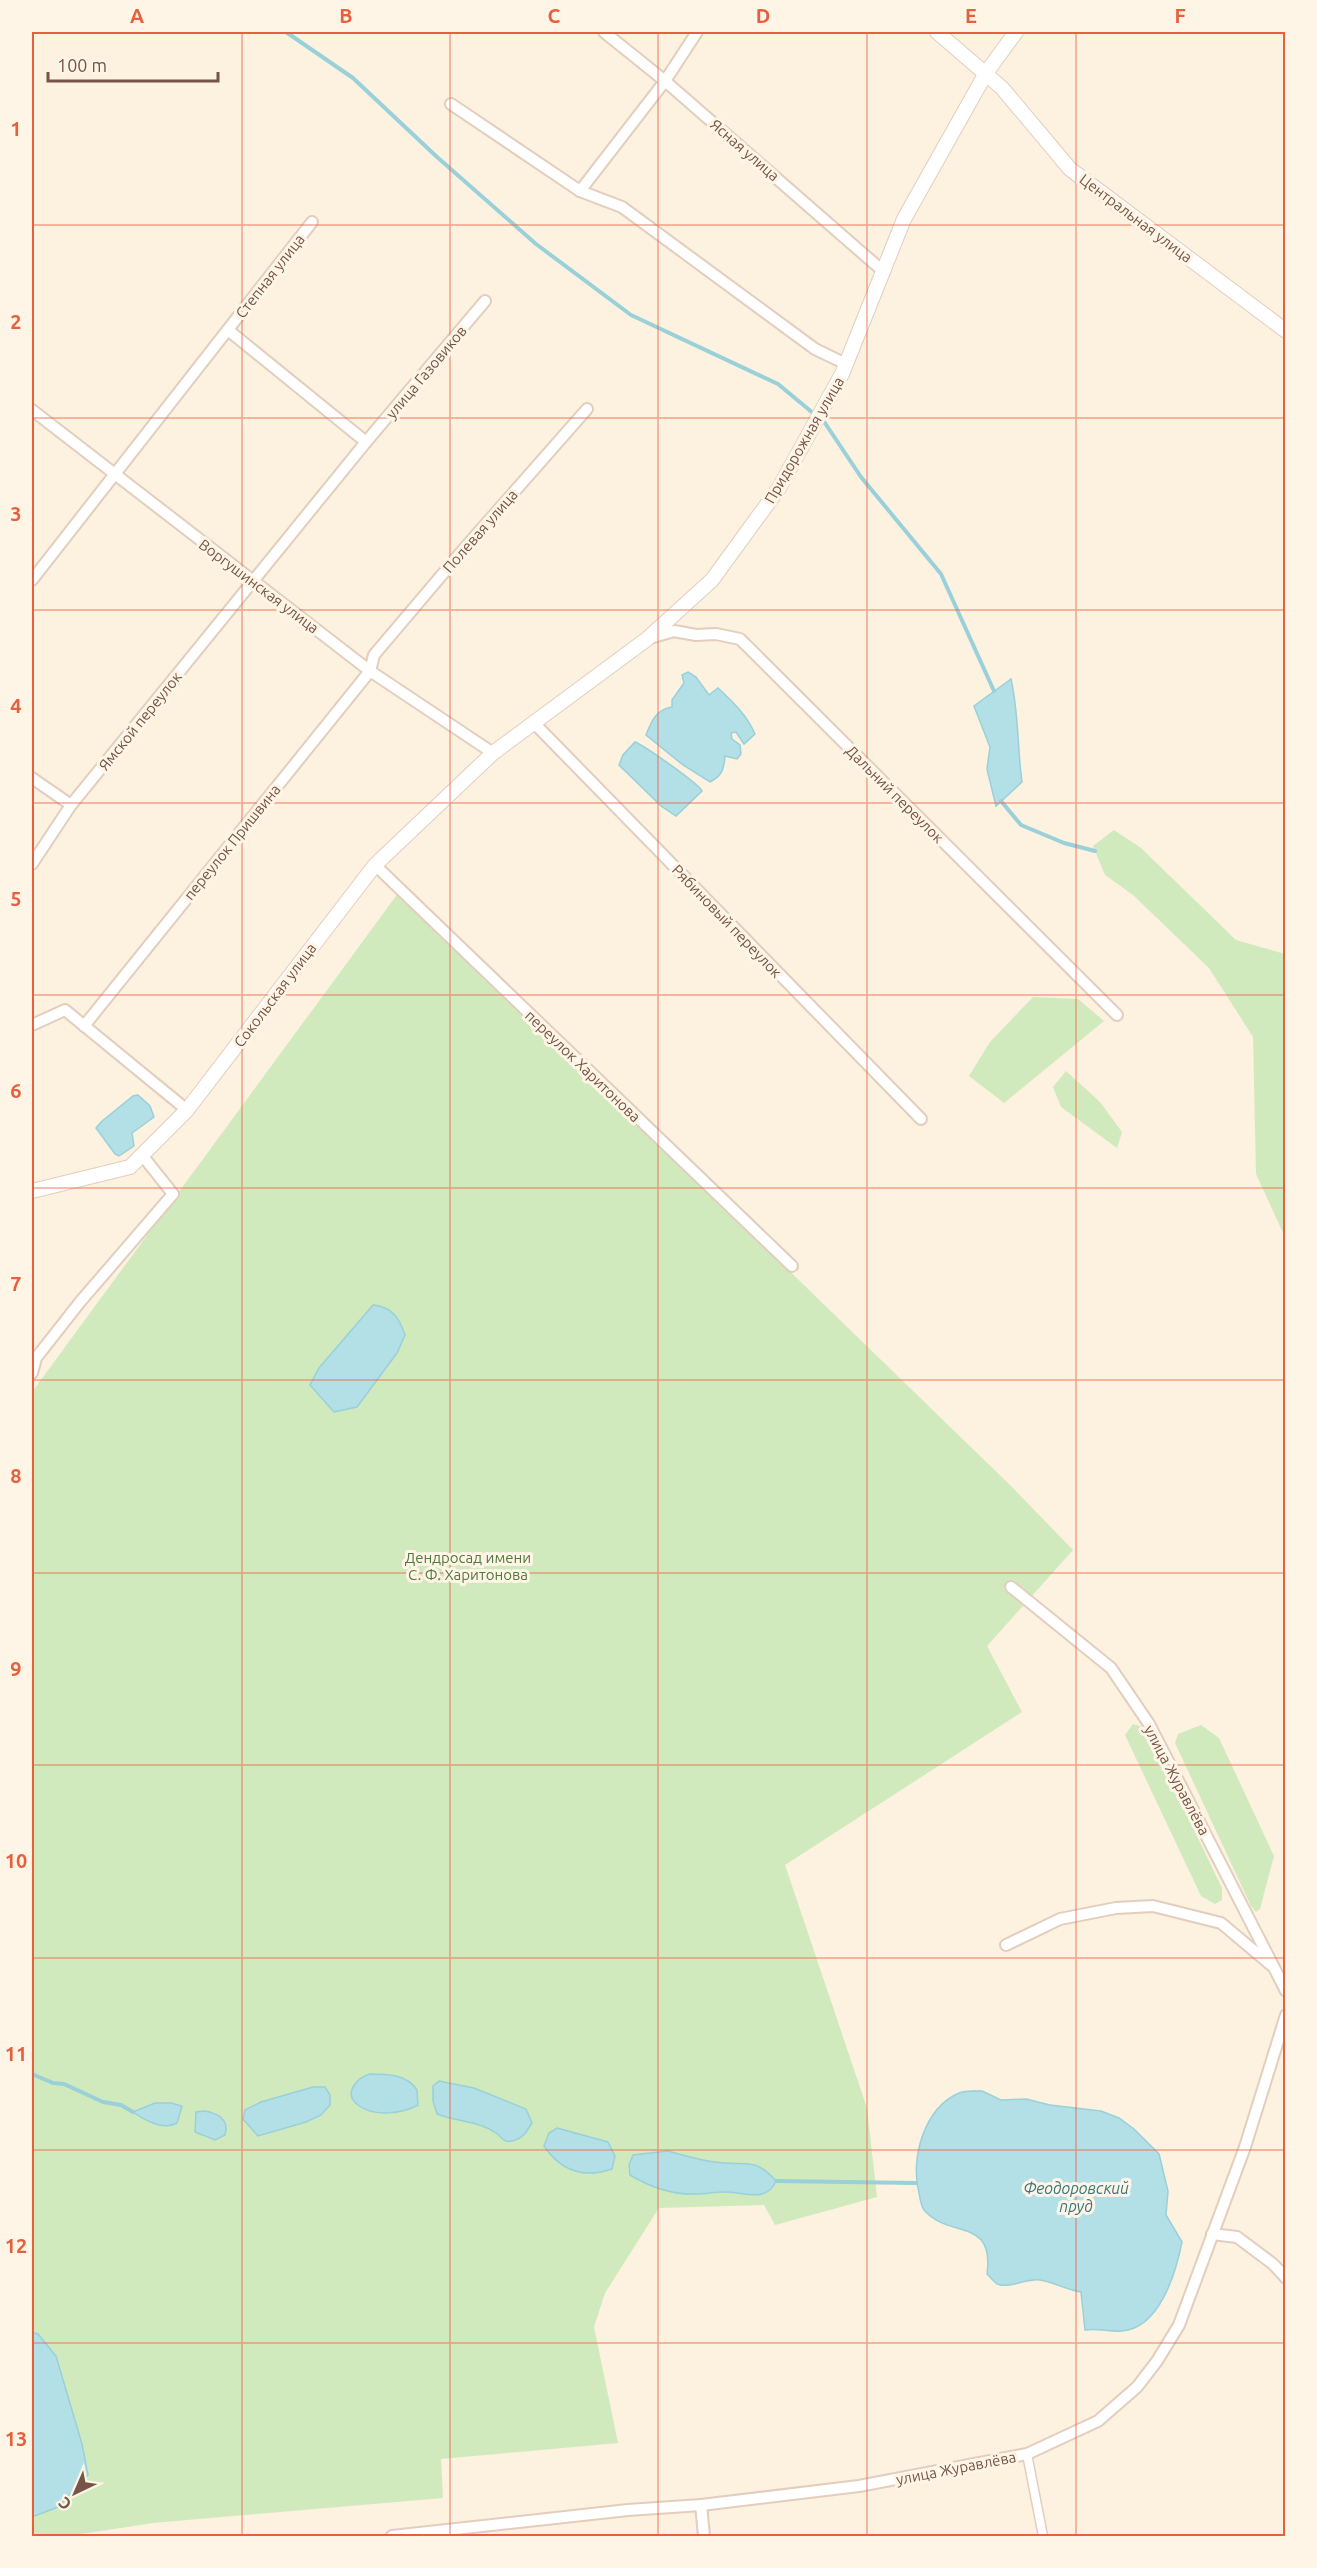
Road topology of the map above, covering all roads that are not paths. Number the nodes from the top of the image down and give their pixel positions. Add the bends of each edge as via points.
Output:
1 (604, 32) edge
2 (697, 32) edge
3 (937, 32) edge
4 (1016, 32) edge
5 (986, 73) junction
6 (665, 81) junction
7 (451, 104) dead end
8 (580, 191) junction
9 (312, 222) dead end
10 (884, 272) junction
11 (485, 301) dead end
12 (228, 330) junction
13 (1286, 332) edge
14 (846, 364) junction
15 (587, 409) dead end
16 (32, 410) edge
17 (366, 442) junction
18 (115, 475) junction
19 (32, 580) edge
20 (253, 582) junction
21 (647, 639) junction
22 (374, 655) joint
23 (370, 671) junction
24 (534, 723) junction
25 (494, 753) junction
26 (32, 778) edge
27 (71, 805) junction
28 (32, 864) edge
29 (375, 865) junction
30 (1117, 1014) dead end
31 (32, 1025) edge
32 (84, 1026) junction
33 (187, 1110) junction
34 (921, 1119) dead end
35 (142, 1155) junction
36 (32, 1191) edge
37 (792, 1266) dead end
38 (32, 1373) edge
39 (1011, 1587) dead end
40 (1006, 1945) dead end
41 (1275, 1969) junction
42 (1286, 1991) edge
43 (1286, 2015) edge
44 (1212, 2234) junction
45 (1286, 2278) edge
46 (1027, 2454) junction
47 (701, 2505) junction
48 (392, 2536) edge
49 (704, 2536) edge
50 (1043, 2536) edge

1 - 6 street, Ясная улица
2 - 6 street
3 - 5 street, Центральная улица
4 - 5 street, Придорожная улица
5 - 10 street, Придорожная улица via 904,219
5 - 13 street, Центральная улица via 1070,169
6 - 8 street
6 - 10 street, Ясная улица
7 - 8 street
8 - 14 street via 622,207 815,349
9 - 12 street, Степная улица
10 - 14 street, Придорожная улица
11 - 17 street, улица Газовиков
12 - 17 street
12 - 18 street, Степная улица
14 - 21 street, Придорожная улица via 779,488 712,580
15 - 22 street, Полевая улица
16 - 18 street, Воргушинская улица
17 - 20 street, улица Газовиков
18 - 19 street, Степная улица
18 - 20 street, Воргушинская улица
20 - 23 street, Воргушинская улица
20 - 27 street, Ямской переулок
21 - 24 street, Придорожная улица
21 - 30 street, Дальний переулок via 674,631 740,639
22 - 23 street, переулок Пришвина
23 - 25 street, Воргушинская улица
23 - 32 street, переулок Пришвина
24 - 25 street, Придорожная улица
24 - 34 street, Рябиновый переулок
25 - 29 street, Сокольская улица
26 - 27 street
27 - 28 street, Ямской переулок
29 - 33 street, Сокольская улица
29 - 37 street, переулок Харитонова
31 - 32 street via 65,1010
32 - 33 street
33 - 35 street, Сокольская улица
35 - 36 street, Сокольская улица via 130,1167
35 - 38 street via 173,1194 80,1302 36,1358
39 - 41 street, улица Журавлёва via 1111,1668 1124,1685 1149,1724
40 - 41 street via 1059,1919 1116,1908 1153,1906 1221,1923
41 - 42 street, улица Журавлёва
43 - 44 street, улица Журавлёва via 1245,2146
44 - 45 street via 1237,2237
44 - 46 street, улица Журавлёва via 1179,2325 1137,2387 1098,2421
46 - 47 street, улица Журавлёва via 859,2486
46 - 50 street
47 - 48 street, улица Журавлёва
47 - 49 street

